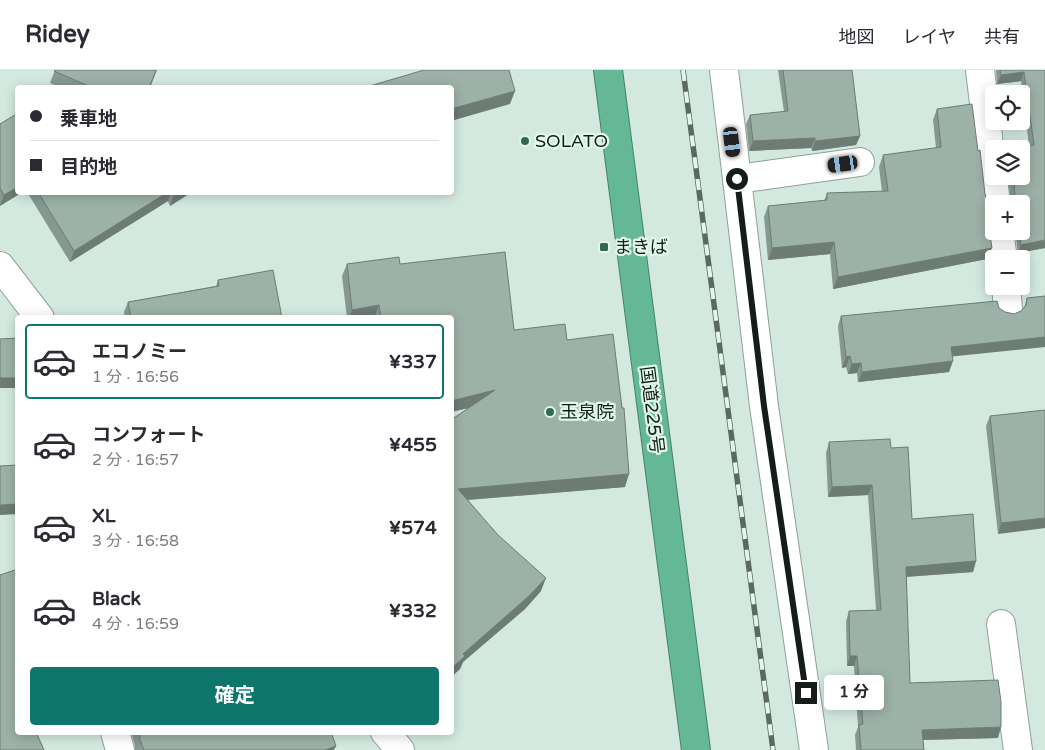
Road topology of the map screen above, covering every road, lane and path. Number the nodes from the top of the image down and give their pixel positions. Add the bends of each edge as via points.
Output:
1 (608, 70) edge
2 (724, 70) edge
3 (980, 70) edge
4 (860, 162) dead end
5 (737, 179) junction
6 (995, 195) edge
7 (0, 266) edge
8 (10, 294) edge
9 (36, 315) edge
10 (1001, 624) dead end
11 (115, 735) edge
12 (388, 735) edge
13 (120, 750) edge
14 (400, 750) edge
15 (696, 750) edge
16 (814, 750) edge
17 (1018, 750) edge

1 - 15 highway, 国道225号
2 - 5 street
3 - 6 street
4 - 5 street
5 - 16 street via 764,406
7 - 8 street
8 - 9 street
10 - 17 street
11 - 13 street
12 - 14 street

